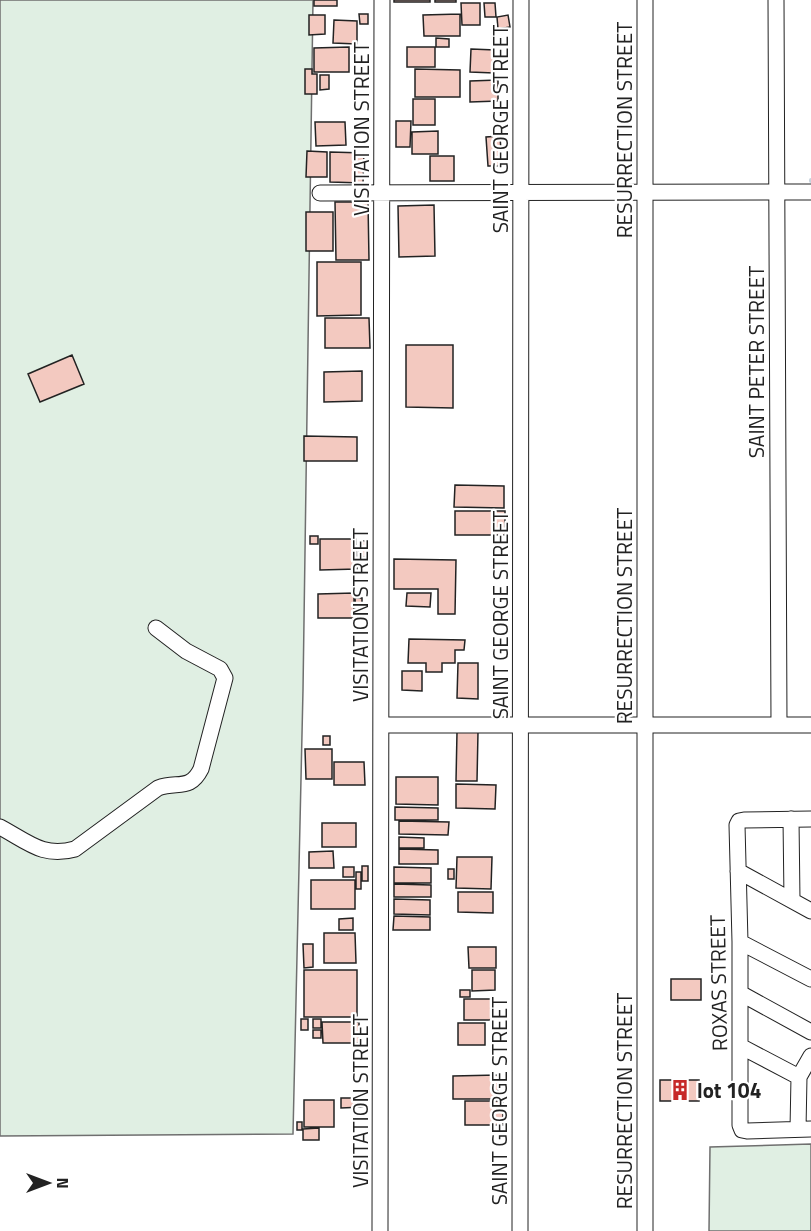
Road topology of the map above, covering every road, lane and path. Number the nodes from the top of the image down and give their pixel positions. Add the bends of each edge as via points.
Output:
1 (382, 0) edge
2 (521, 0) edge
3 (645, 0) edge
4 (776, 0) edge
5 (521, 192) junction
6 (645, 192) junction
7 (777, 192) junction
8 (811, 192) edge
9 (320, 193) dead end
10 (382, 193) junction
11 (156, 628) dead end
12 (520, 724) junction
13 (645, 724) junction
14 (779, 724) junction
15 (381, 725) junction
16 (811, 725) edge
17 (791, 819) junction
18 (811, 819) edge
19 (0, 827) edge
20 (738, 871) junction
21 (792, 900) junction
22 (811, 900) edge
23 (811, 911) edge
24 (740, 942) junction
25 (811, 979) edge
26 (740, 993) junction
27 (811, 1032) edge
28 (740, 1046) junction
29 (811, 1056) edge
30 (799, 1077) junction
31 (804, 1129) edge
32 (380, 1231) edge
33 (520, 1231) edge
34 (645, 1231) edge

1 - 10 street, VISITATION STREET
2 - 5 street, SAINT GEORGE STREET
3 - 6 street, RESURRECTION STREET
4 - 7 street, SAINT PETER STREET
5 - 6 street
5 - 10 street
5 - 12 street, SAINT GEORGE STREET
6 - 7 street
6 - 13 street, RESURRECTION STREET
7 - 8 street
7 - 14 street, SAINT PETER STREET
9 - 10 street
10 - 15 street, VISITATION STREET
11 - 19 street via 186,651 220,669 225,678 196,779 158,788 75,849 61,853 46,852
12 - 13 street
12 - 15 street
12 - 33 street, SAINT GEORGE STREET
13 - 14 street
13 - 34 street, RESURRECTION STREET
14 - 16 street
15 - 32 street, VISITATION STREET
17 - 18 street
17 - 20 street, ROXAS STREET via 738,821
17 - 21 street
20 - 21 street
20 - 24 street, ROXAS STREET
21 - 22 street
21 - 23 street
24 - 25 street
24 - 26 street, ROXAS STREET
26 - 27 street
26 - 28 street, ROXAS STREET
28 - 30 street
28 - 31 street, ROXAS STREET via 742,1130
29 - 30 street
30 - 31 street

